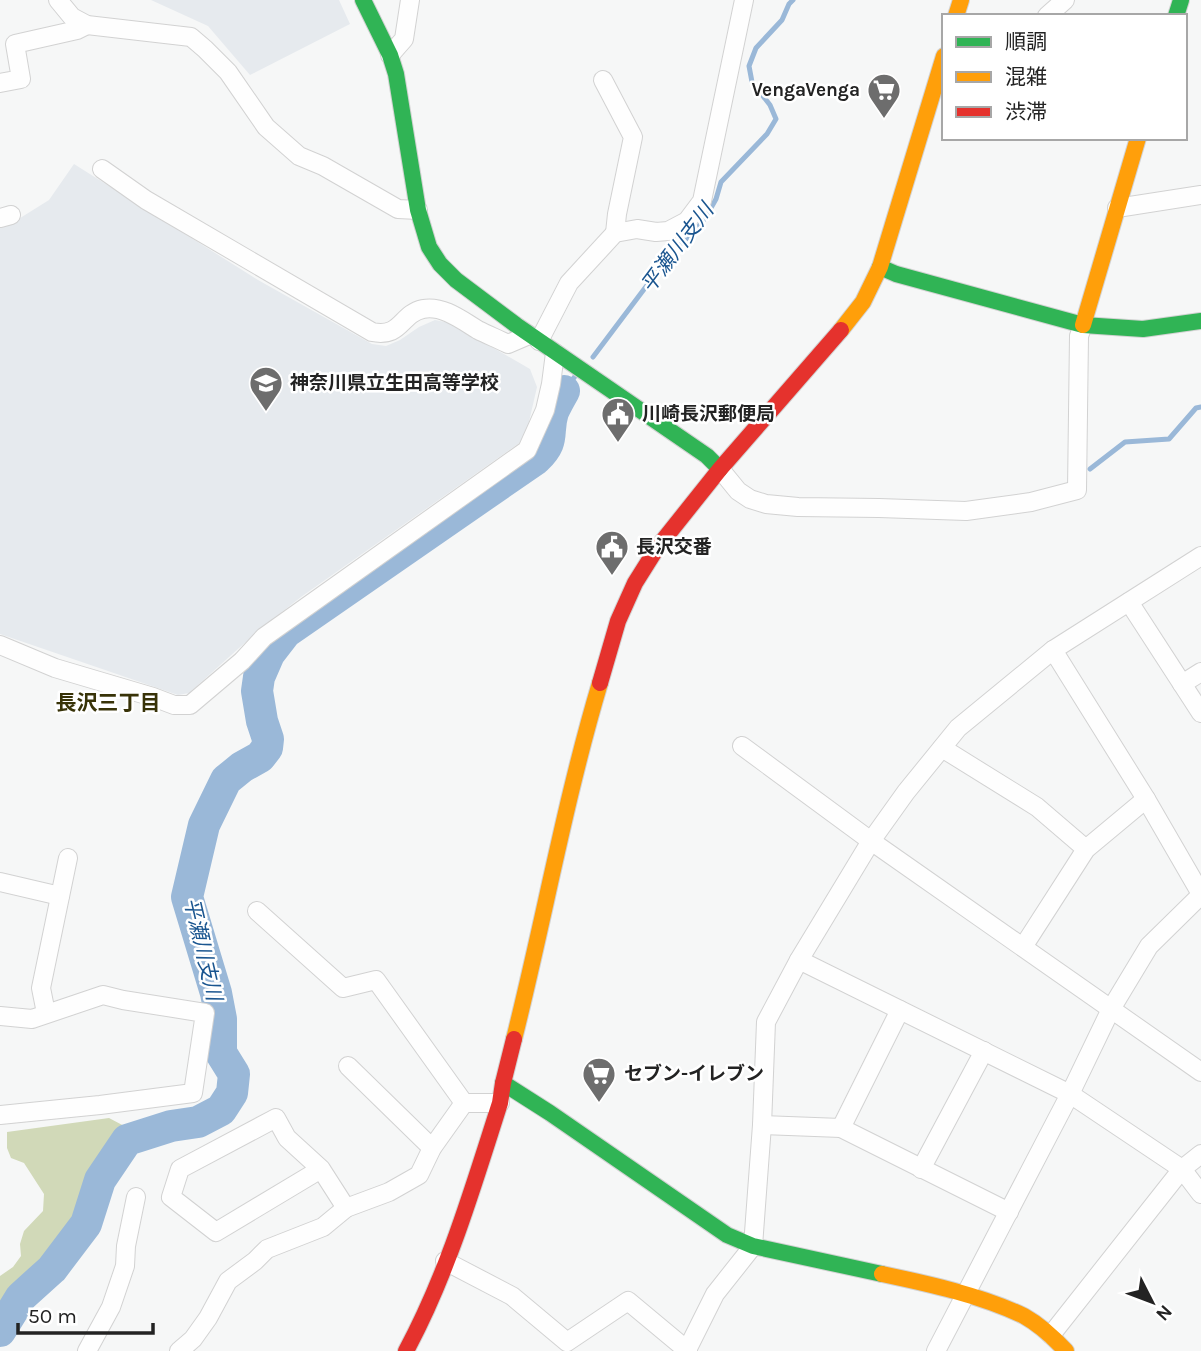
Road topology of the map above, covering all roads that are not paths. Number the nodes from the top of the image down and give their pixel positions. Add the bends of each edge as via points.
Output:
1 (58, 0) edge
2 (363, 0) edge
3 (410, 0) edge
4 (744, 0) edge
5 (1065, 0) edge
6 (1049, 14) edge
7 (86, 25) junction
8 (390, 55) junction
9 (942, 62) edge
10 (603, 80) dead end
11 (0, 83) edge
12 (1137, 140) edge
13 (102, 169) dead end
14 (1201, 195) edge
15 (1116, 208) junction
16 (418, 211) junction
17 (615, 233) junction
18 (880, 267) junction
19 (1201, 321) edge
20 (1083, 325) junction
21 (534, 338) junction
22 (561, 356) junction
23 (720, 468) junction
24 (1201, 556) edge
25 (1129, 602) junction
26 (0, 645) edge
27 (1053, 650) junction
28 (1201, 672) edge
29 (1182, 684) junction
30 (1201, 713) edge
31 (742, 746) dead end
32 (942, 748) junction
33 (1146, 799) junction
34 (871, 841) junction
35 (1086, 849) junction
36 (68, 858) dead end
37 (0, 882) edge
38 (1201, 894) edge
39 (60, 896) junction
40 (257, 911) dead end
41 (1023, 947) junction
42 (799, 960) junction
43 (1111, 1009) junction
44 (900, 1010) junction
45 (46, 1013) junction
46 (0, 1016) edge
47 (984, 1051) junction
48 (348, 1066) dead end
49 (1201, 1072) edge
50 (503, 1083) junction
51 (1070, 1094) junction
52 (464, 1103) junction
53 (500, 1103) junction
54 (0, 1115) edge
55 (762, 1125) junction
56 (841, 1128) junction
57 (432, 1148) junction
58 (1201, 1154) edge
59 (321, 1169) junction
60 (921, 1169) junction
61 (1182, 1169) junction
62 (1201, 1194) edge
63 (136, 1197) dead end
64 (346, 1208) junction
65 (1009, 1212) junction
66 (753, 1246) junction
67 (445, 1261) junction
68 (965, 1294) junction
69 (1051, 1335) junction
70 (563, 1347) edge
71 (87, 1351) edge
72 (179, 1351) edge
73 (407, 1351) edge
74 (687, 1351) edge
75 (936, 1351) edge
76 (1066, 1351) edge

1 - 7 street
2 - 8 street
3 - 8 street via 404,39
4 - 17 street via 702,201 687,221 668,231
5 - 6 street
7 - 11 street via 15,44 21,79
7 - 16 street via 191,37 228,72 266,127 299,156 398,209
8 - 16 street
9 - 18 street
10 - 17 street via 633,138
12 - 15 street
13 - 21 street via 146,200 372,332 395,330 423,309 435,309 456,315 508,344
14 - 15 street
15 - 20 street
16 - 21 street via 429,247 448,273
17 - 21 street via 569,283
18 - 20 street
18 - 23 street via 863,302
19 - 20 street via 1143,329
20 - 23 street via 1079,336 1077,490 966,511 798,507 750,499
21 - 22 street
22 - 23 street
22 - 26 street via 527,450 264,637 190,705 174,705
23 - 50 street via 657,548 618,621 563,821
24 - 25 street
25 - 27 street
25 - 29 street
27 - 32 street via 958,727
27 - 33 street
28 - 29 street
29 - 30 street
31 - 34 street
32 - 34 street
32 - 35 street via 1037,807
33 - 35 street
33 - 38 street
34 - 41 street
34 - 42 street
35 - 41 street
36 - 39 street
37 - 39 street
38 - 43 street via 1149,946
39 - 45 street via 41,988
40 - 52 street via 343,988 376,981
41 - 43 street
42 - 44 street
42 - 55 street via 766,1022
43 - 49 street
43 - 51 street
44 - 47 street
44 - 56 street
45 - 46 street via 32,1019
45 - 54 street via 103,995 205,1013 193,1093
47 - 51 street
47 - 60 street
48 - 57 street
50 - 53 street
50 - 66 street via 704,1221
51 - 61 street
51 - 65 street
52 - 53 street
52 - 57 street
53 - 67 street
55 - 56 street
55 - 66 street
56 - 60 street
57 - 64 street via 419,1175
58 - 61 street
59 - 59 street via 287,1138 276,1118 180,1169 171,1197 216,1232
59 - 64 street
60 - 65 street
61 - 62 street
61 - 69 street
63 - 71 street via 125,1266 111,1307
64 - 72 street via 323,1227 267,1249 228,1281 208,1318
65 - 68 street
66 - 68 street
66 - 74 street via 715,1294
67 - 70 street via 512,1296
67 - 73 street
68 - 69 street via 1025,1317
68 - 75 street
69 - 76 street
70 - 74 street via 628,1301

